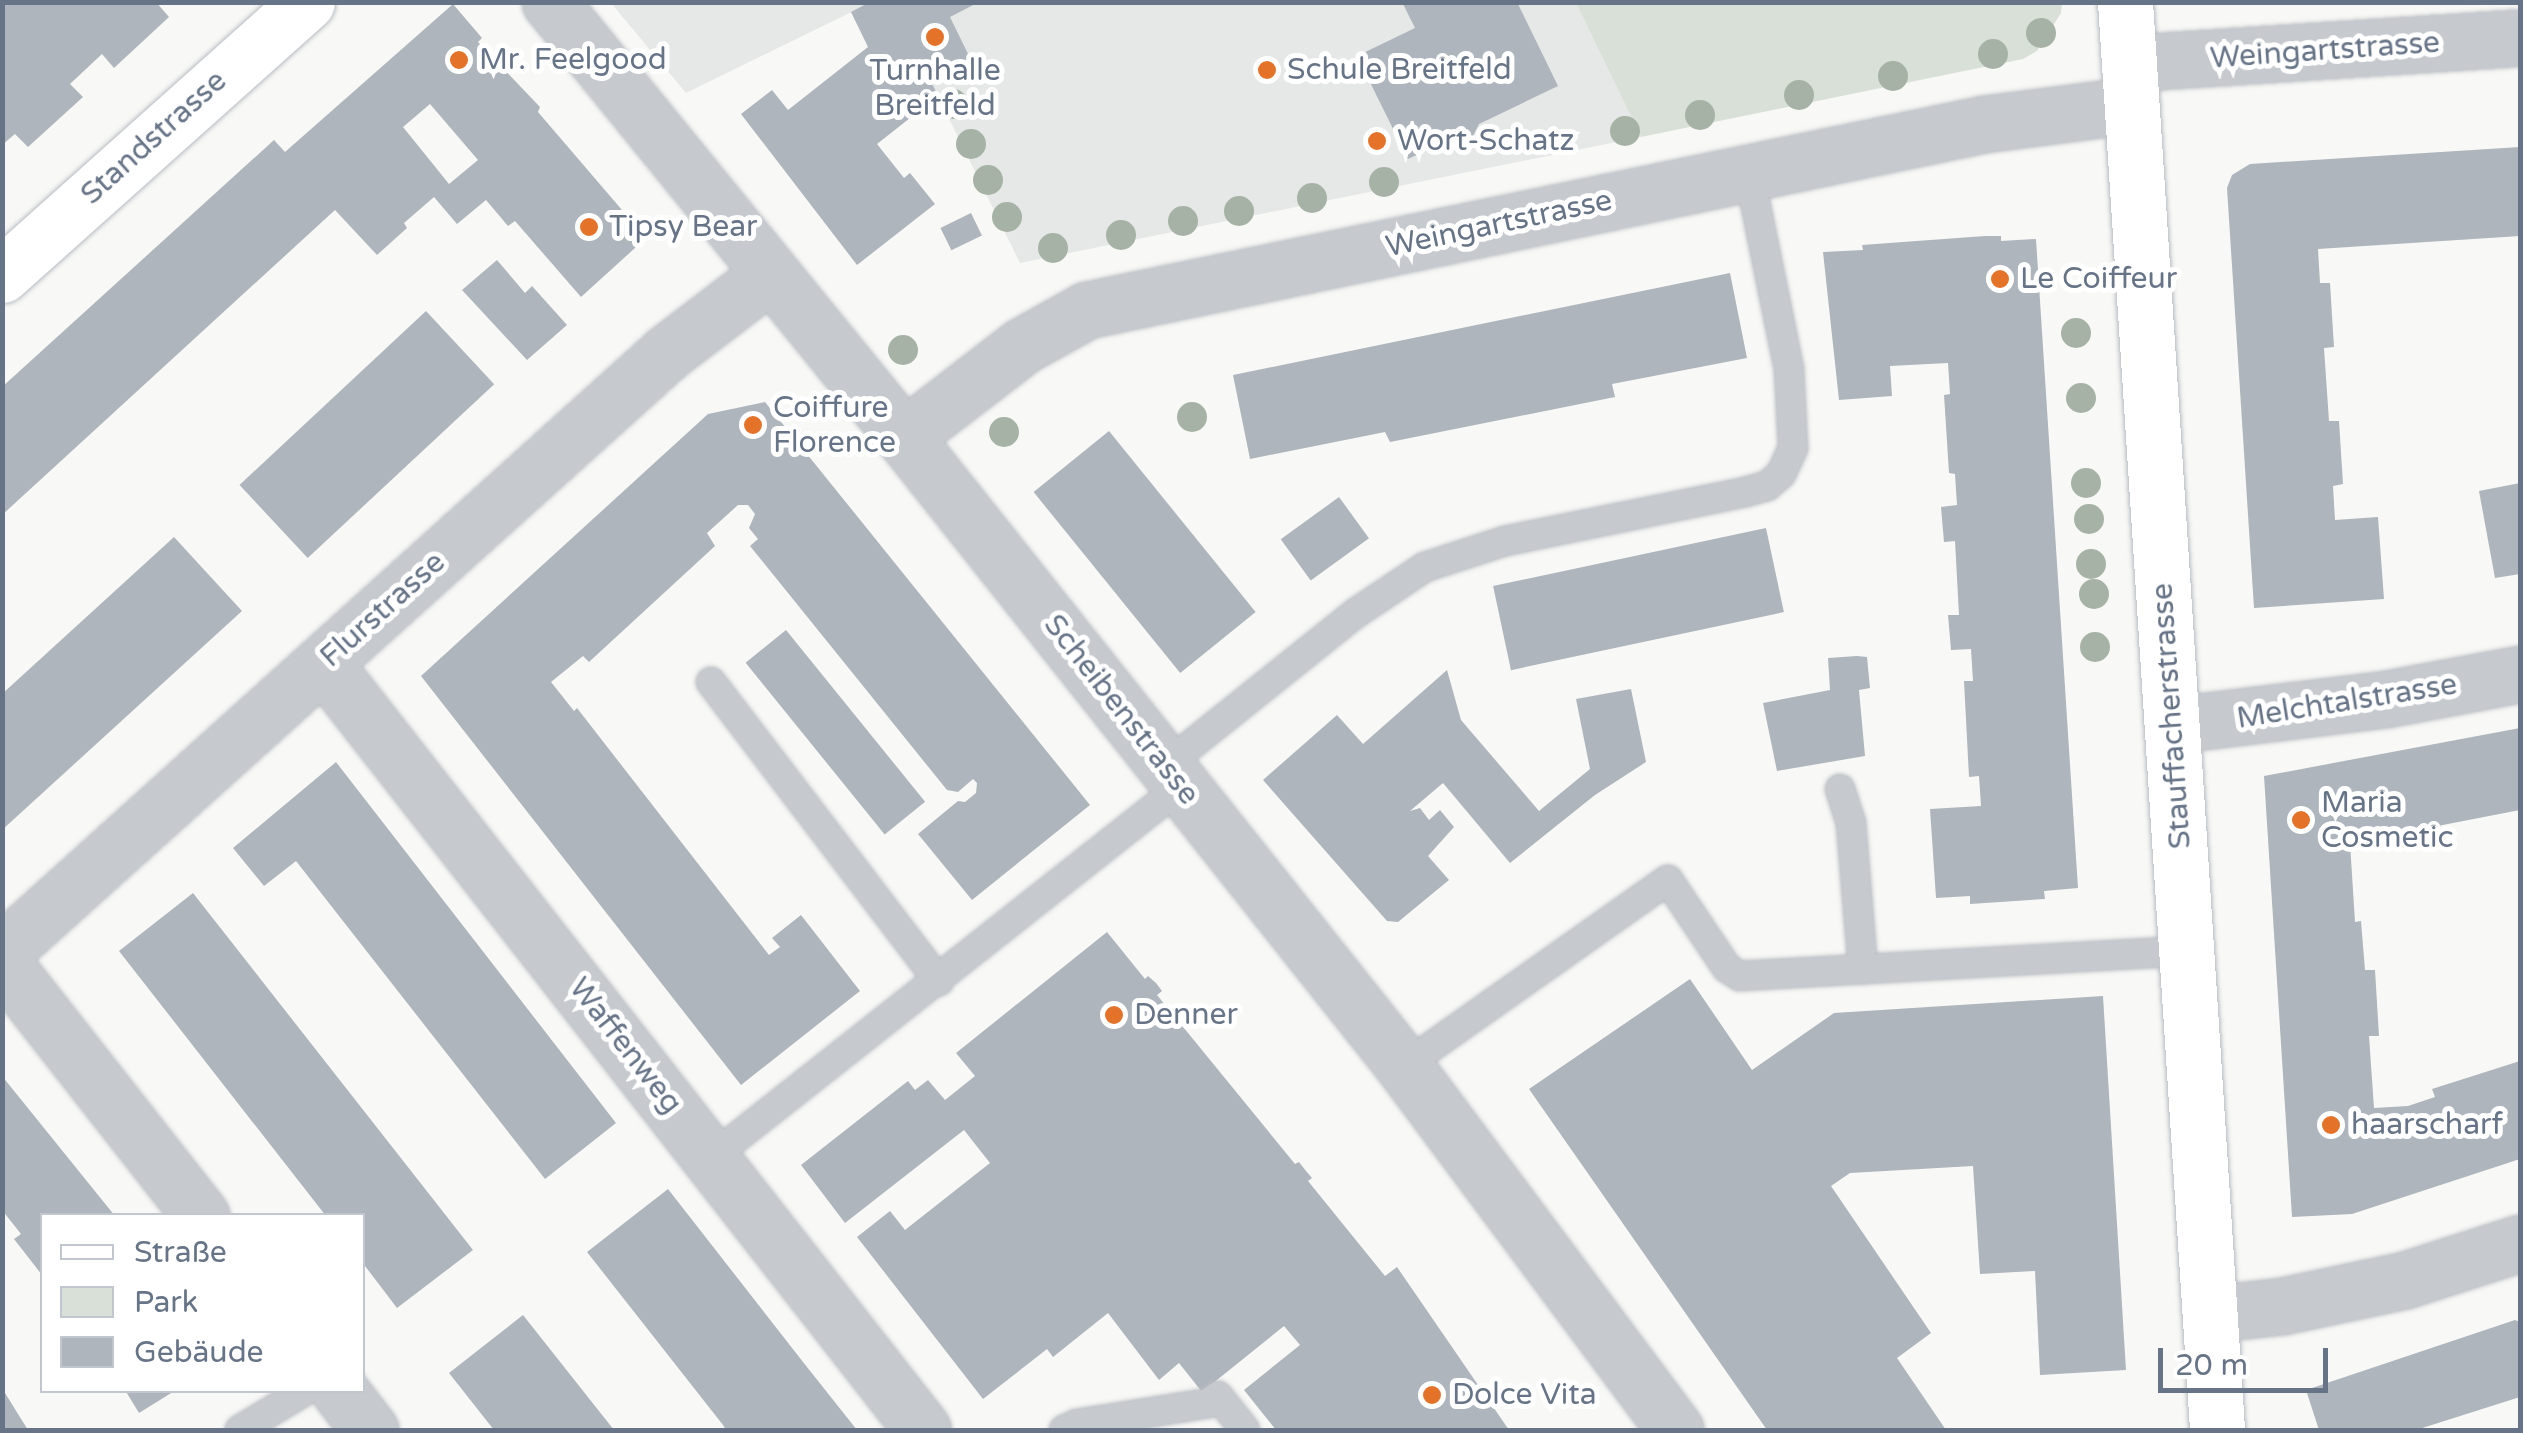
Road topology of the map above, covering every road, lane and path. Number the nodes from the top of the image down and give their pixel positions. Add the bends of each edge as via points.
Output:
1 (307, 2) edge
2 (550, 2) edge
3 (2125, 2) edge
4 (2520, 38) edge
5 (2130, 84) junction
6 (1749, 172) junction
7 (8, 259) edge
8 (770, 274) junction
9 (904, 437) junction
10 (324, 664) junction
11 (2520, 674) edge
12 (711, 682) dead end
13 (2172, 726) junction
14 (1174, 776) junction
15 (1840, 789) dead end
16 (2186, 950) junction
17 (2, 952) edge
18 (2, 962) edge
19 (1863, 970) junction
20 (940, 981) junction
21 (1404, 1066) junction
22 (712, 1158) junction
23 (199, 1213) edge
24 (2520, 1243) edge
25 (2210, 1314) junction
26 (301, 1393) edge
27 (340, 1393) edge
28 (240, 1430) edge
29 (370, 1430) edge
30 (923, 1430) edge
31 (1064, 1430) edge
32 (1244, 1430) edge
33 (1675, 1430) edge
34 (2218, 1430) edge

1 - 7 street, Standstrasse
2 - 8 street, Scheibenstrasse
3 - 5 street, Stauffacherstrasse
4 - 5 street, Weingartstrasse
5 - 6 street, Weingartstrasse via 2011,119
5 - 13 street, Stauffacherstrasse
6 - 9 street, Weingartstrasse via 1088,310 1022,346
6 - 14 lane via 1790,376 1793,448 1781,474 1744,492 1505,541 1426,567 1356,613
8 - 9 street, Scheibenstrasse
8 - 10 street, Flurstrasse via 668,352
9 - 14 street, Scheibenstrasse
10 - 17 street, Flurstrasse
10 - 22 street, Waffenweg
11 - 13 street, Melchtalstrasse
12 - 20 lane
13 - 16 street, Stauffacherstrasse
14 - 20 lane
14 - 21 street, Scheibenstrasse
15 - 19 lane via 1851,822
16 - 19 lane
16 - 25 street, Stauffacherstrasse
18 - 23 street
19 - 21 lane via 1750,977 1732,972 1668,880
20 - 22 lane
21 - 33 street, Scheibenstrasse
22 - 30 street, Waffenweg
24 - 25 street via 2404,1280
25 - 34 street, Stauffacherstrasse
26 - 28 lane
27 - 29 street
31 - 32 lane via 1218,1396

